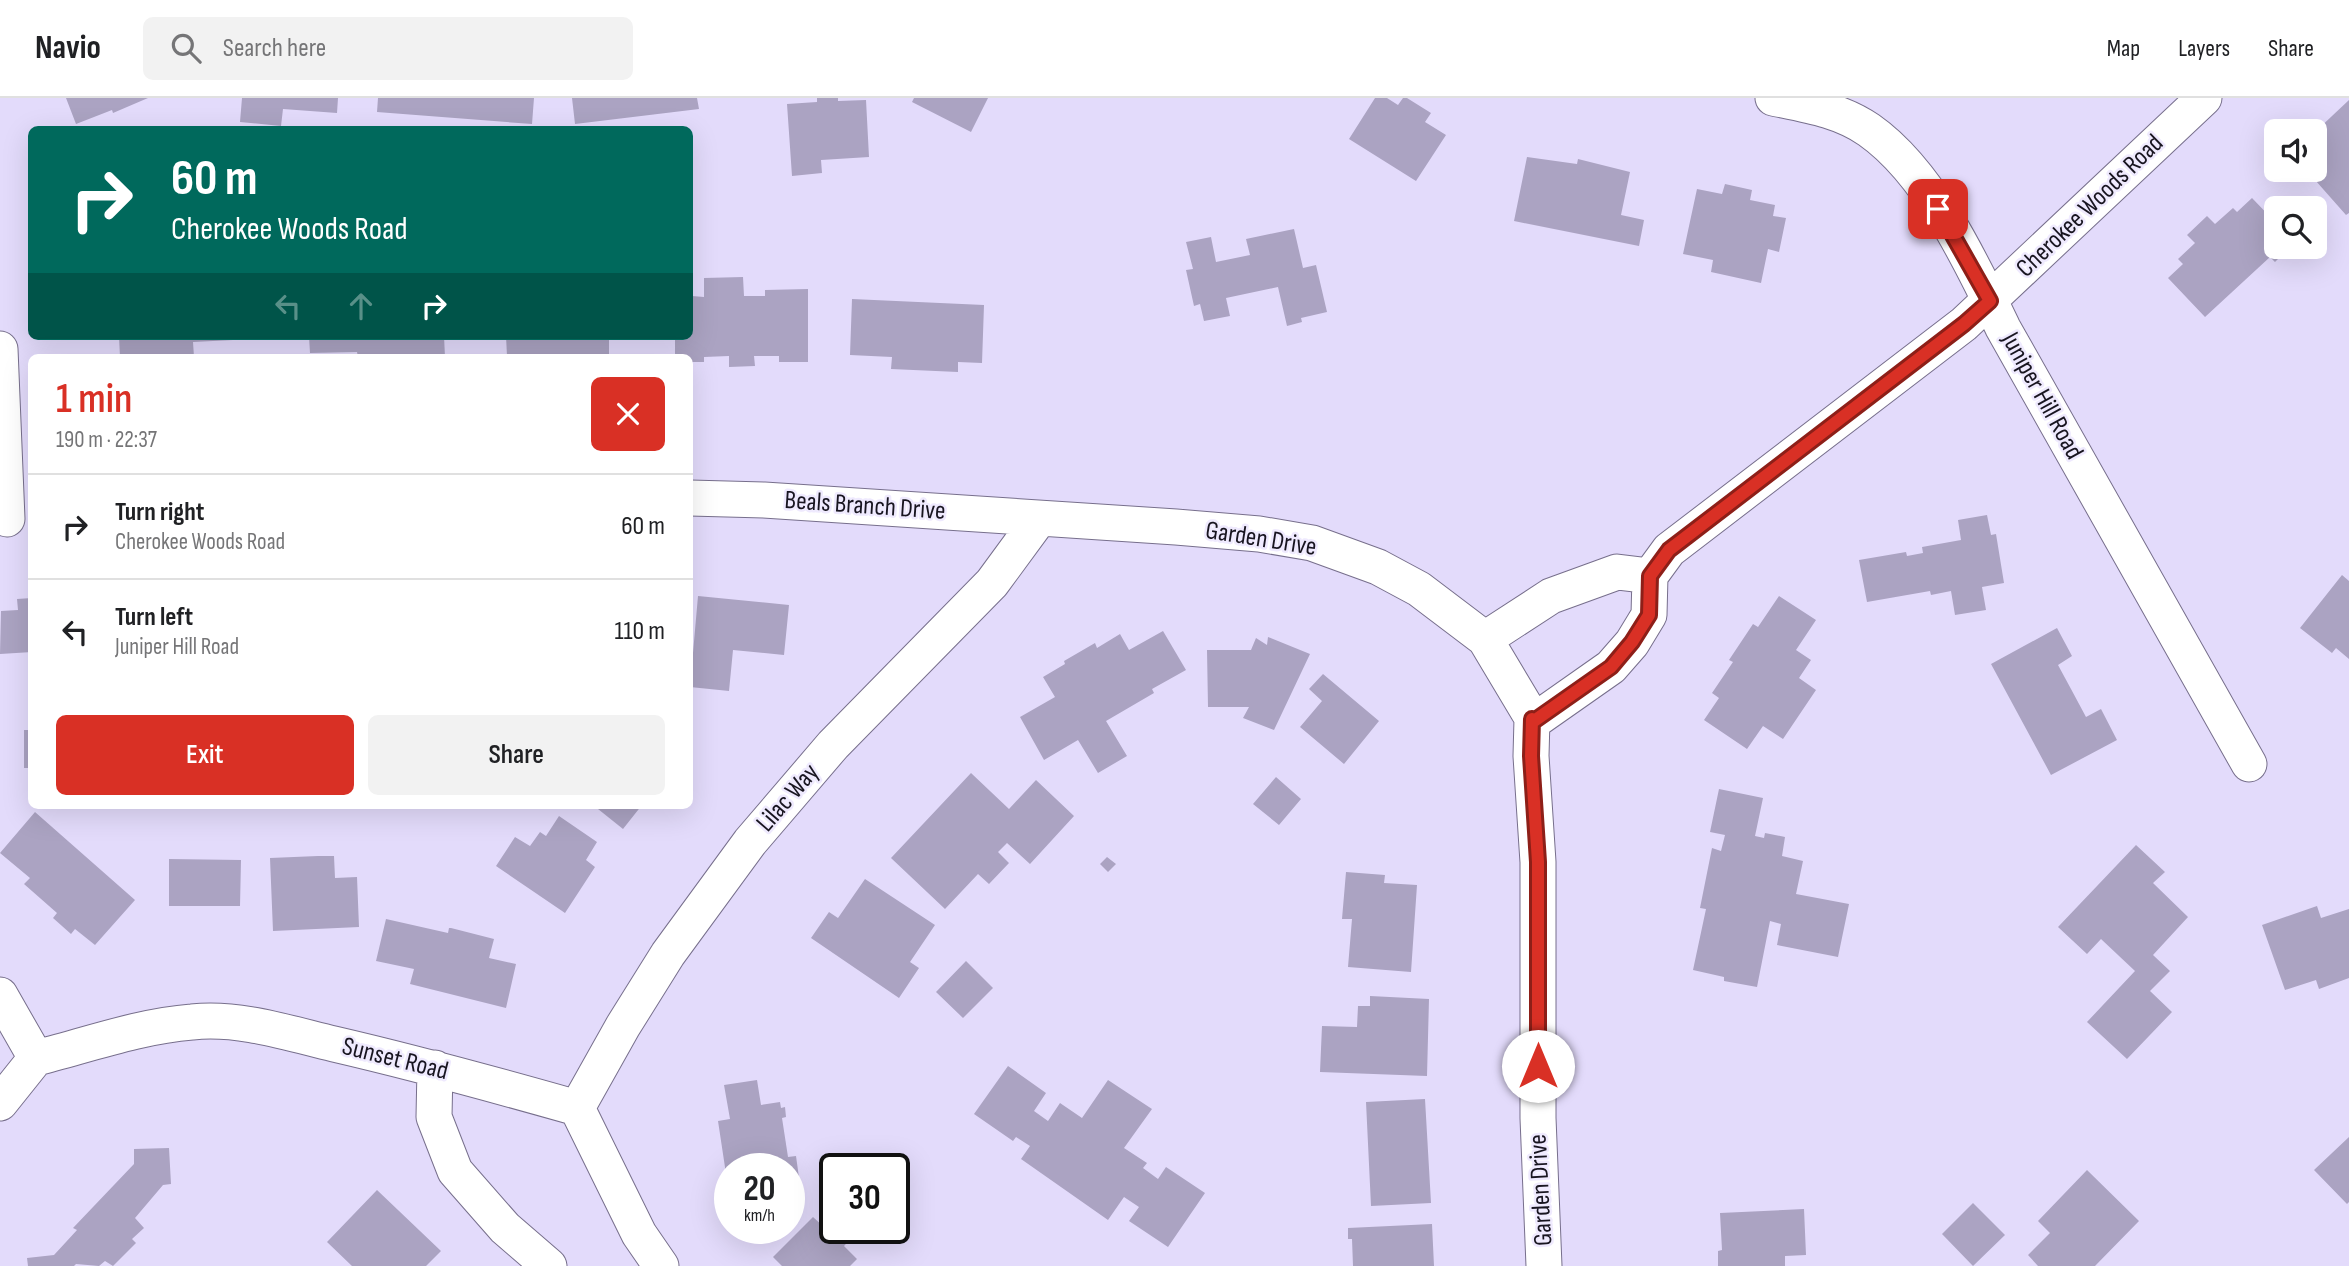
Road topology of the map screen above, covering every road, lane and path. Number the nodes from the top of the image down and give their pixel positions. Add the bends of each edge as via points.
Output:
1 (1773, 98) edge
2 (2204, 98) edge
3 (1990, 301) junction
4 (0, 349) edge
5 (693, 498) edge
6 (13, 518) edge
7 (1040, 519) junction
8 (1650, 576) junction
9 (1485, 639) junction
10 (1534, 721) junction
11 (2249, 764) dead end
12 (0, 995) edge
13 (36, 1058) junction
14 (435, 1068) junction
15 (0, 1103) edge
16 (577, 1108) junction
17 (549, 1266) edge
18 (661, 1266) edge
19 (1545, 1266) edge

1 - 3 street, Juniper Hill Road via 1847,118 1869,130 1906,163 1925,187
2 - 3 street, Cherokee Woods Road
3 - 8 street, Cherokee Woods Road via 1669,550
3 - 11 street, Juniper Hill Road
4 - 6 street
5 - 7 street, Beals Branch Drive
7 - 9 street, Garden Drive via 1259,534 1312,543 1378,566 1419,589
7 - 16 street, Lilac Way via 992,583 833,745 750,842 668,954
8 - 9 street via 1617,572 1551,596
8 - 10 street via 1649,615 1632,642 1611,667
9 - 10 street, Garden Drive
10 - 19 street, Garden Drive via 1538,1118
12 - 13 street
13 - 14 street, Sunset Road via 147,1030 229,1021
13 - 15 street
14 - 16 street, Sunset Road
14 - 17 street via 433,1117 455,1171 505,1228
16 - 18 street via 639,1234

